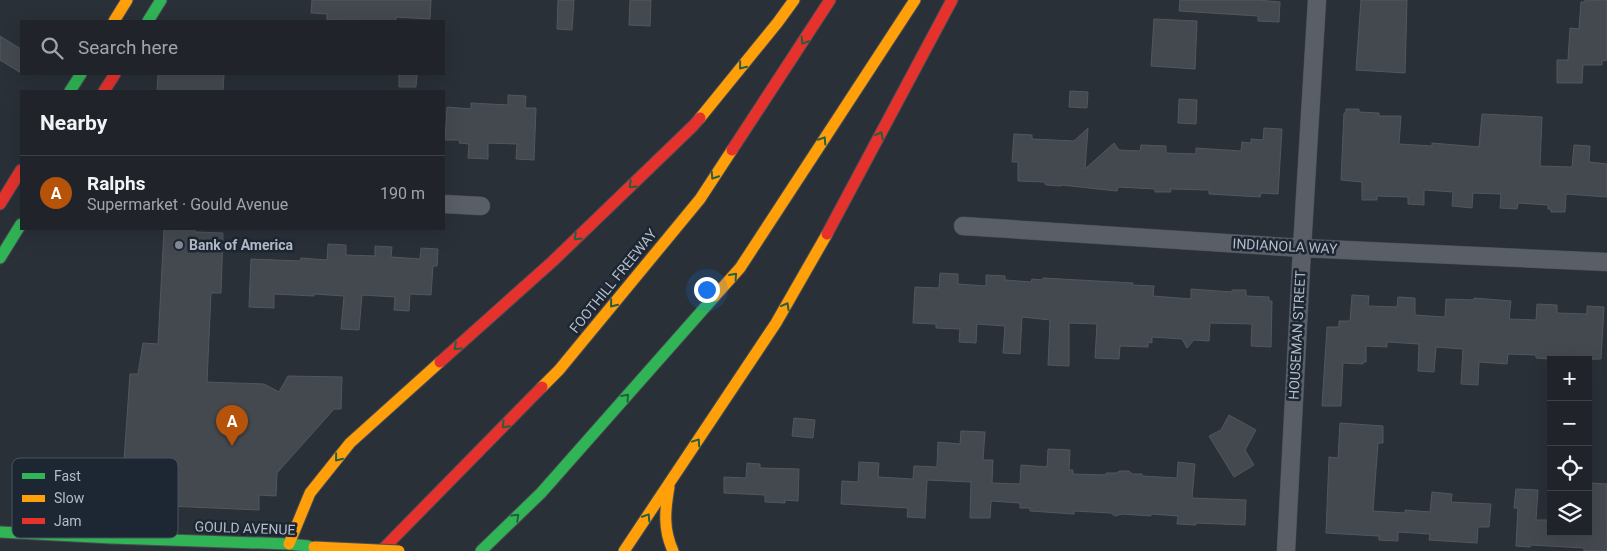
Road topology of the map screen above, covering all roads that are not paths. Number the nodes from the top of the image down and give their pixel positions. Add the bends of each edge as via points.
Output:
1 (127, 0) edge
2 (137, 0) edge
3 (794, 0) edge
4 (830, 0) edge
5 (914, 0) edge
6 (952, 0) edge
7 (1317, 0) edge
8 (159, 3) edge
9 (115, 20) edge
10 (149, 20) edge
11 (80, 75) edge
12 (114, 75) edge
13 (71, 90) edge
14 (105, 90) edge
15 (18, 178) edge
16 (0, 204) edge
17 (445, 204) edge
18 (481, 206) dead end
19 (20, 226) edge
20 (963, 226) dead end
21 (1302, 248) junction
22 (0, 258) edge
23 (1607, 262) edge
24 (670, 482) junction
25 (121, 538) edge
26 (289, 544) junction
27 (381, 551) edge
28 (399, 551) edge
29 (481, 551) edge
30 (624, 551) edge
31 (673, 551) edge
32 (1286, 551) edge

1 - 9 main road
2 - 8 street
3 -> 26 main road via 692,126 552,260 350,443 310,493
4 -> 27 main road, FOOTHILL FREEWAY via 700,199 559,370
29 -> 5 main road via 541,493 740,268
24 -> 6 main road via 776,323
7 - 21 street, HOUSEMAN STREET
8 - 10 main road
11 - 13 main road
12 - 14 main road
15 - 16 main road
17 - 18 street
19 - 22 main road
20 - 21 street, INDIANOLA WAY
21 - 23 street, INDIANOLA WAY
21 - 32 street, HOUSEMAN STREET
30 -> 24 main road
24 - 31 main road via 664,518 667,540
25 - 26 main road, GOULD AVENUE
26 - 28 main road, GOULD AVENUE, bridge

